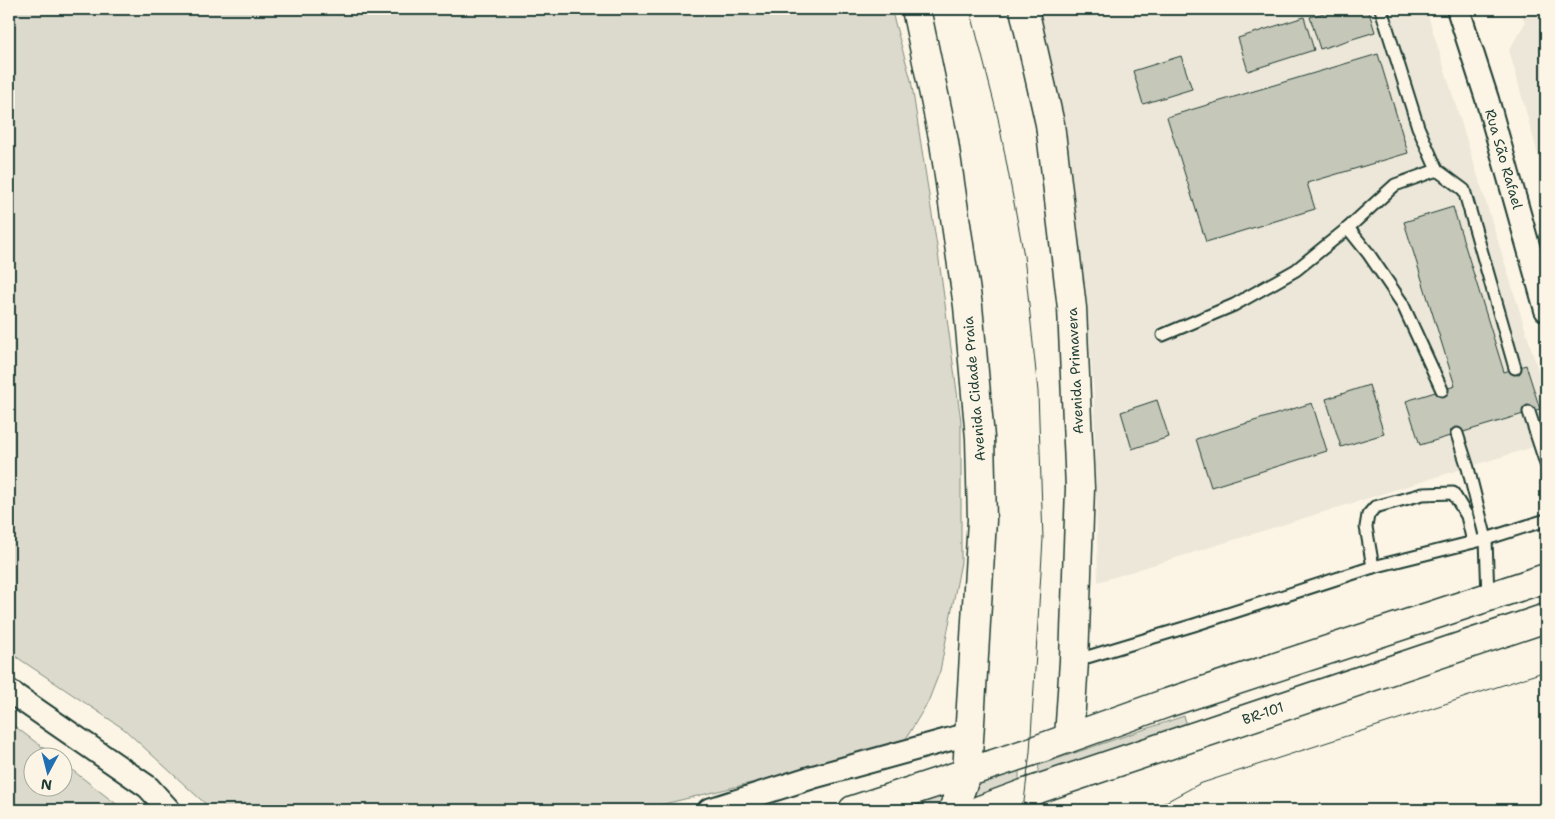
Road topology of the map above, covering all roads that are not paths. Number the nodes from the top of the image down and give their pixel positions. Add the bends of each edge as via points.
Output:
1 (916, 9) edge
2 (1024, 9) edge
3 (1381, 9) edge
4 (1458, 9) edge
5 (1437, 170) junction
6 (1348, 228) junction
7 (1546, 310) edge
8 (1163, 335) dead end
9 (1515, 368) dead end
10 (1442, 390) dead end
11 (1530, 412) dead end
12 (1457, 434) dead end
13 (1546, 464) edge
14 (1546, 520) edge
15 (1486, 539) junction
16 (1473, 542) junction
17 (1373, 567) junction
18 (1546, 578) edge
19 (1488, 597) junction
20 (1546, 618) edge
21 (1074, 661) junction
22 (9, 691) edge
23 (969, 734) junction
24 (1069, 738) junction
25 (967, 773) junction
26 (169, 810) edge
27 (709, 810) edge
28 (853, 810) edge
29 (953, 810) edge
30 (980, 810) edge

1 - 23 main road, Avenida Cidade Praia via 944,142 968,306 980,438 982,520
2 - 21 main road, Avenida Primavera via 1050,124 1072,308 1080,488
3 - 5 lane via 1418,127
4 - 7 street, Rua São Rafael via 1487,99
5 - 6 lane via 1395,185
5 - 9 lane via 1464,190
6 - 8 lane via 1296,270 1234,305
6 - 10 lane via 1402,303
11 - 13 lane
12 - 15 lane
14 - 15 lane
15 - 16 lane
15 - 19 lane
16 - 17 lane
16 - 17 lane via 1468,516 1453,493 1423,494 1375,507 1368,515 1366,527
17 - 21 lane
18 - 19 main road
19 - 24 main road
20 - 30 main road, BR-101 / BR-101
21 - 24 main road, Avenida Primavera
22 - 26 street via 148,787
23 - 25 main road, Avenida Cidade Praia
23 - 27 street
24 - 25 main road
25 - 28 main road
25 - 29 main road, Avenida Cidade Praia

